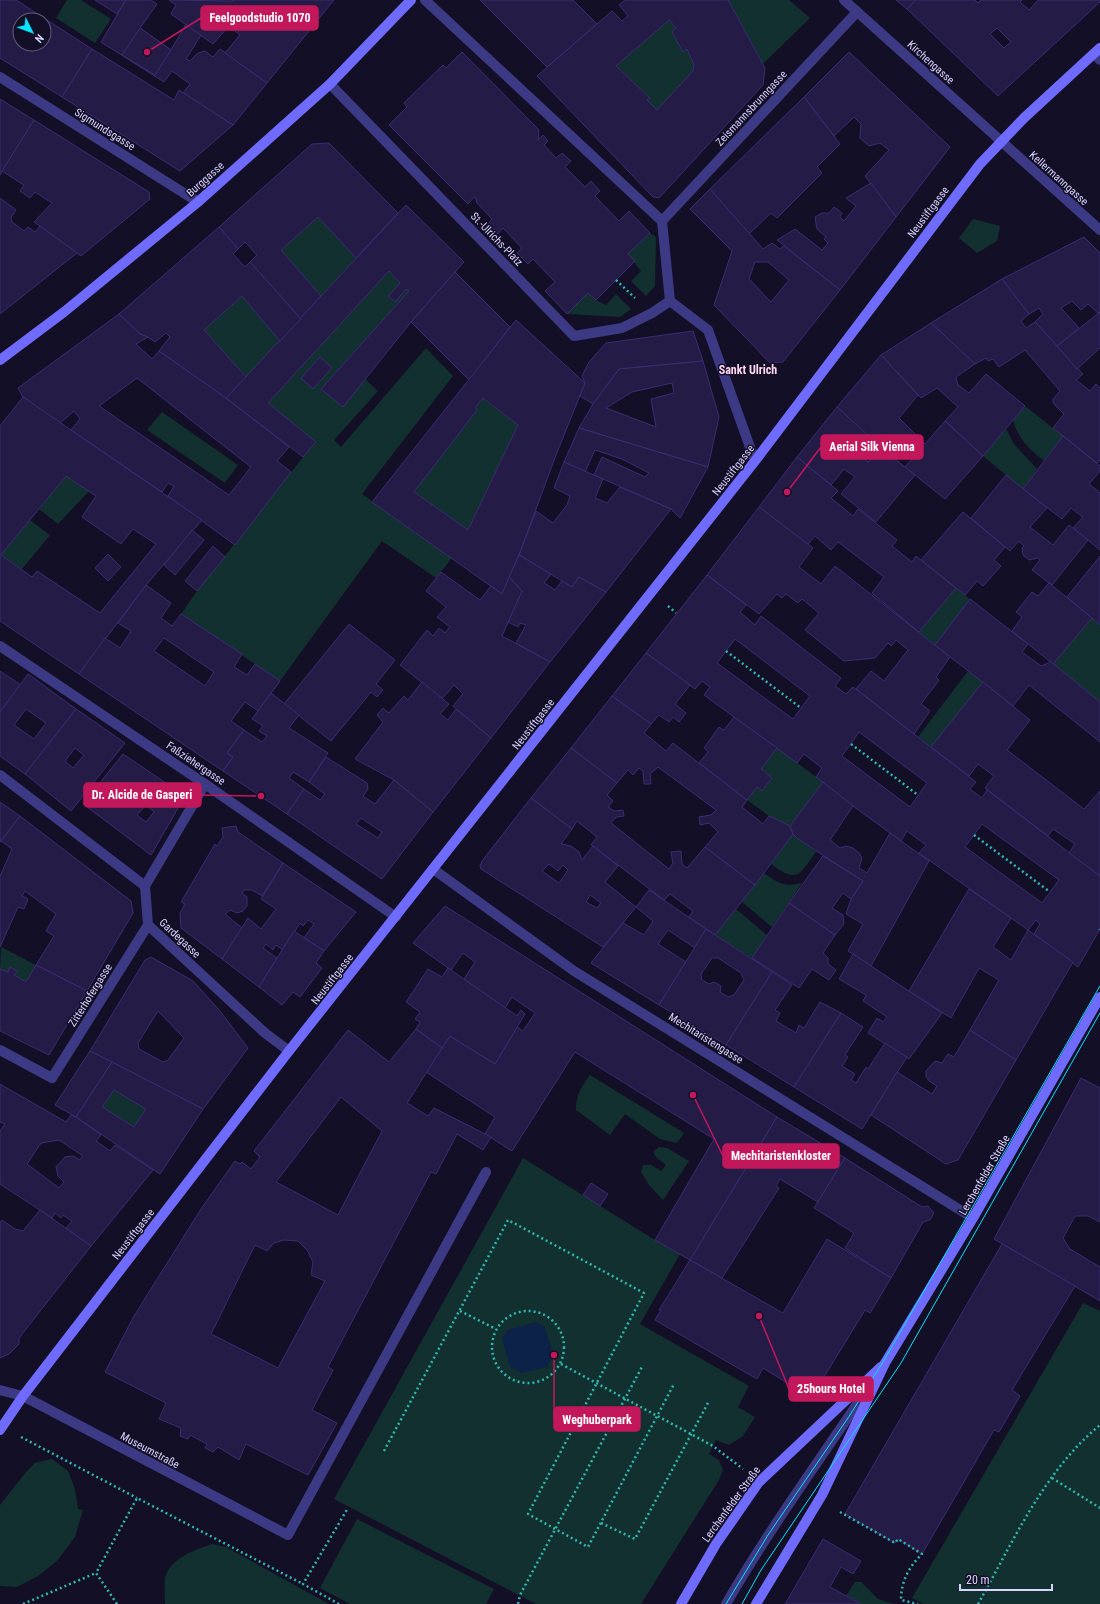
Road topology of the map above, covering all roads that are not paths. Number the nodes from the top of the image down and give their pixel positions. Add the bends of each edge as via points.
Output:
1 (411, 0) edge
2 (425, 0) edge
3 (844, 0) edge
4 (857, 12) junction
5 (1098, 54) edge
6 (0, 77) edge
7 (330, 84) junction
8 (1002, 142) junction
9 (198, 202) junction
10 (662, 221) junction
11 (1100, 230) edge
12 (670, 301) junction
13 (0, 360) edge
14 (755, 461) junction
15 (0, 646) edge
16 (0, 775) edge
17 (205, 784) junction
18 (433, 869) junction
19 (145, 886) junction
20 (396, 917) junction
21 (148, 925) junction
22 (1100, 996) edge
23 (0, 1050) edge
24 (289, 1051) junction
25 (486, 1172) dead end
26 (974, 1218) junction
27 (885, 1363) junction
28 (0, 1390) edge
29 (23, 1396) junction
30 (1, 1428) edge
31 (681, 1604) edge
32 (726, 1604) edge
33 (756, 1604) edge

1 - 7 main road, Burggasse
2 - 10 street
3 - 4 street, Kirchengasse
4 - 8 street, Kirchengasse
4 - 10 street, Zeismannsbrunngasse
5 - 8 main road, Neustiftgasse via 1024,118
6 - 9 street, Sigmundsgasse
7 - 9 main road, Burggasse
7 - 12 street, St.-Ulrichs-Platz via 574,336 622,328
8 - 11 street, Kellermanngasse
8 - 14 main road, Neustiftgasse via 980,164
9 - 13 main road, Burggasse via 64,312
10 - 12 street
12 - 14 street via 708,330
14 - 18 main road, Neustiftgasse
15 - 17 street, Faßziehergasse
16 - 19 street
17 - 19 street
17 - 20 street, Faßziehergasse
18 - 20 main road, Neustiftgasse
18 - 26 street, Mechitaristengasse via 574,971
19 - 21 street, Gardegasse
20 - 24 main road, Neustiftgasse
21 - 23 street, Zitterhofergasse via 52,1078
21 - 24 street, Gardegasse via 265,1033
22 - 26 main road, Lerchenfelder Straße
24 - 29 main road, Neustiftgasse
25 - 29 street, Museumstraße via 288,1535
26 - 27 main road, Lerchenfelder Straße
27 - 31 main road, Lerchenfelder Straße via 759,1482 716,1544
27 - 32 street, Lerchenfelder Straße via 789,1503
27 - 33 main road, Lerchenfelder Straße via 822,1494
28 - 29 street, Museumstraße
29 - 30 main road, Neustiftgasse

